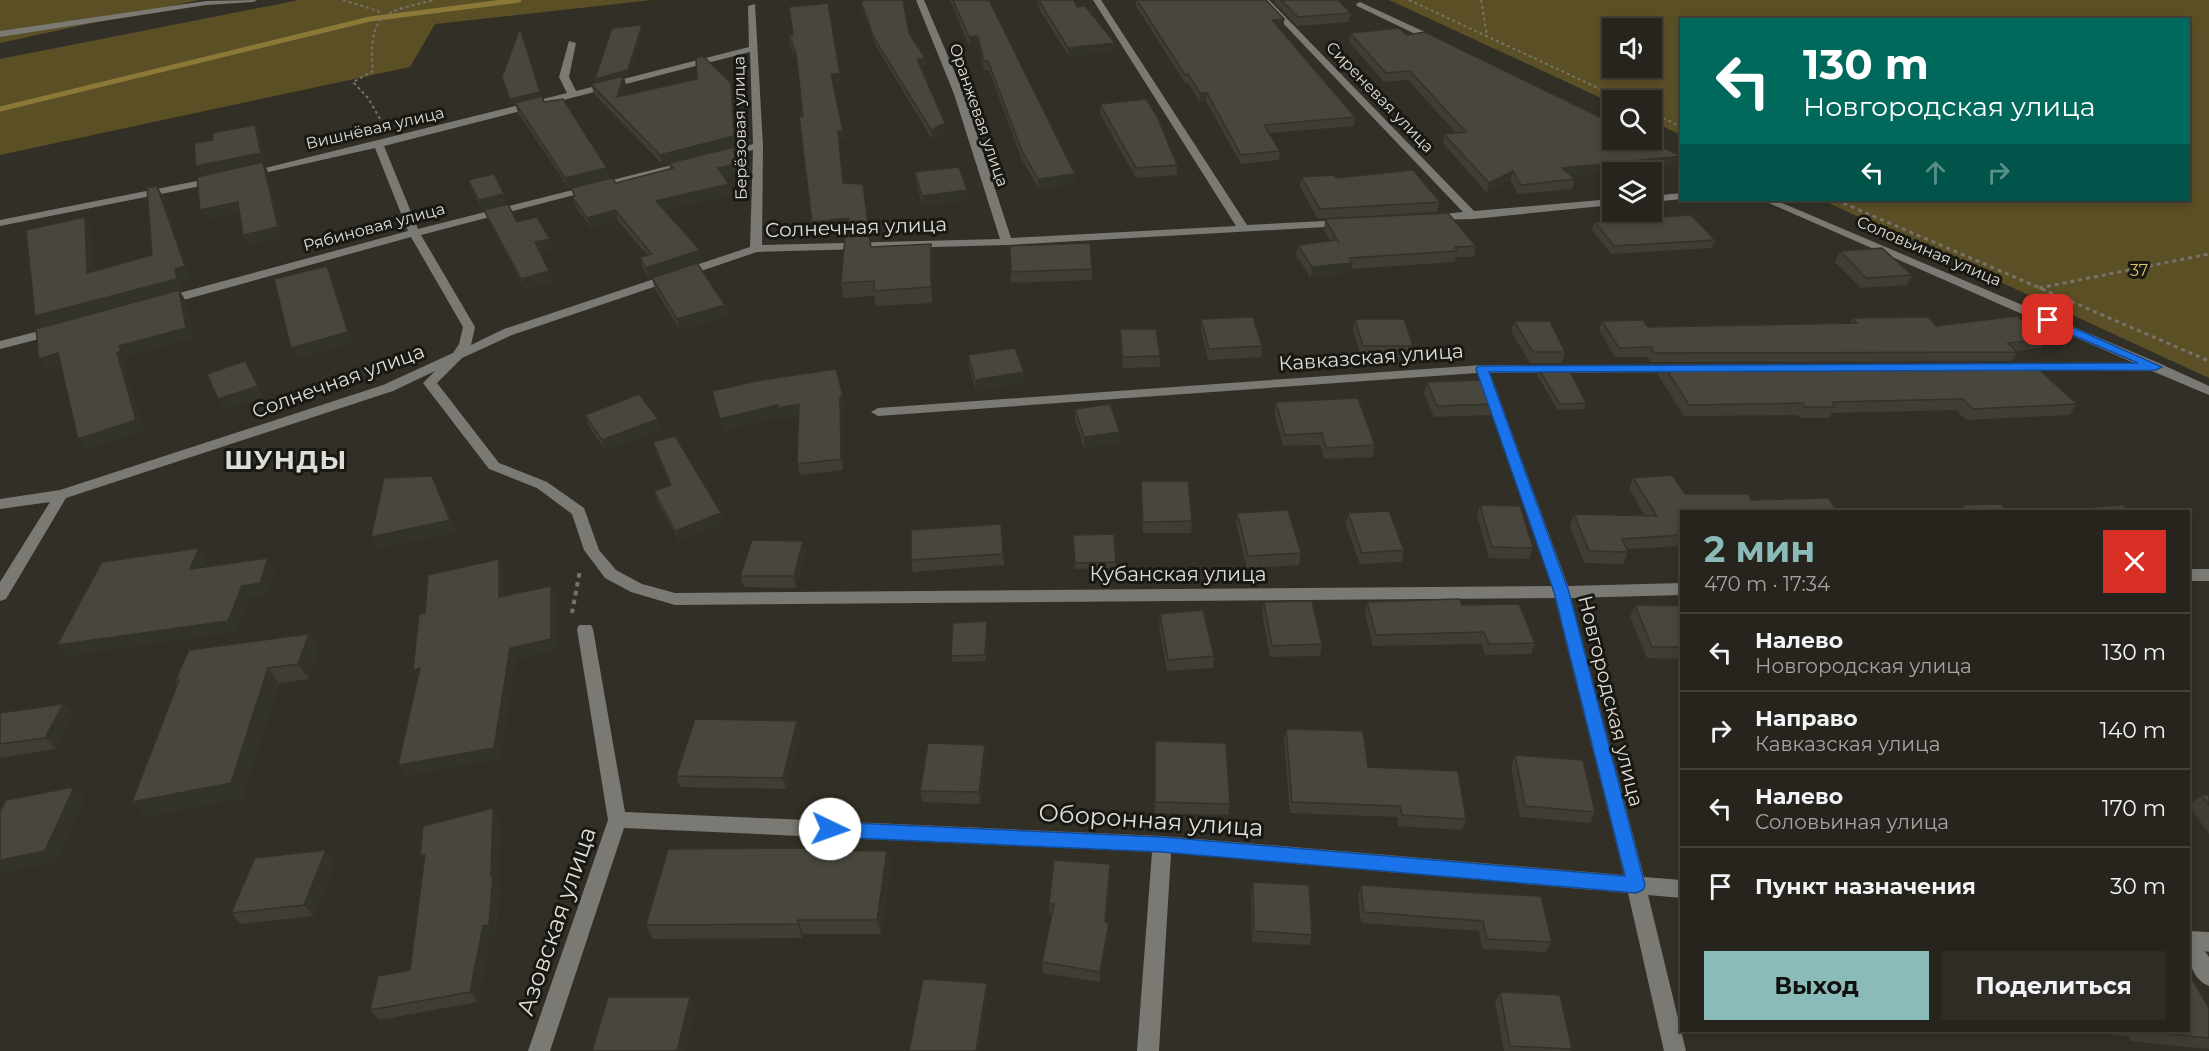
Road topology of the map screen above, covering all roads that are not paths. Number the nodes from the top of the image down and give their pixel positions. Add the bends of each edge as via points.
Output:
1 (253, 0) edge
2 (920, 0) edge
3 (1097, 0) edge
4 (1265, 0) edge
5 (1359, 4) dead end
6 (752, 6) dead end
7 (0, 34) edge
8 (572, 43) dead end
9 (1444, 45) edge
10 (753, 49) junction
11 (573, 95) junction
12 (385, 143) junction
13 (758, 146) junction
14 (1680, 196) edge
15 (1662, 198) edge
16 (1769, 201) edge
17 (1602, 203) edge
18 (1473, 216) junction
19 (1416, 219) edge
20 (1358, 222) edge
21 (0, 223) edge
22 (1244, 229) junction
23 (414, 233) junction
24 (1007, 242) junction
25 (756, 249) junction
26 (149, 306) edge
27 (69, 328) edge
28 (0, 345) edge
29 (455, 358) junction
30 (2002, 367) edge
31 (2156, 367) junction
32 (1695, 368) edge
33 (1482, 369) junction
34 (2209, 391) edge
35 (878, 412) dead end
36 (61, 495) junction
37 (0, 504) edge
38 (2190, 575) edge
39 (2209, 575) edge
40 (1680, 589) edge
41 (1562, 592) junction
42 (0, 596) edge
43 (585, 629) road end
44 (617, 820) junction
45 (1162, 844) junction
46 (1636, 885) junction
47 (1680, 889) edge
48 (2190, 942) edge
49 (2209, 942) edge
50 (2190, 945) edge
51 (2209, 976) edge
52 (539, 1051) edge
53 (1148, 1051) edge
54 (1675, 1051) edge

1 - 7 street via 206,3
2 - 24 street, Оранжевая улица via 959,94
3 - 22 street
4 - 18 street, Сиреневая улица
5 - 9 street
6 - 10 street, Берёзовая улица
8 - 11 street via 564,77
10 - 11 street, Вишнёвая улица
10 - 13 street, Берёзовая улица
11 - 12 street, Вишнёвая улица
12 - 21 street, Вишнёвая улица
12 - 23 street
13 - 23 street, Рябиновая улица
13 - 25 street, Берёзовая улица
14 - 15 street
16 - 31 street, Соловьиная улица
17 - 18 street
18 - 19 street
20 - 22 street, Солнечная улица
22 - 24 street, Солнечная улица
23 - 26 street, Рябиновая улица
23 - 29 street via 469,327 469,339
24 - 25 street, Солнечная улица
25 - 29 street, Солнечная улица via 508,332
27 - 28 street
29 - 36 street, Солнечная улица via 388,388
29 - 41 street, Кубанская улица via 430,383 494,466 542,485 579,512 586,542 610,575 630,588 675,599
30 - 31 street
31 - 34 street, Соловьиная улица
32 - 33 street, Кавказская улица
33 - 35 street, Кавказская улица
33 - 41 street, Новгородская улица
36 - 37 street, Солнечная улица
36 - 42 street
38 - 39 street
40 - 41 street, Кубанская улица
41 - 46 street, Новгородская улица
43 - 44 street, Азовская улица
44 - 45 street, Оборонная улица
44 - 52 street, Азовская улица
45 - 46 street, Оборонная улица
45 - 53 street
46 - 47 street, Оборонная улица
46 - 54 street, Новгородская улица
48 - 49 street
50 - 51 street

